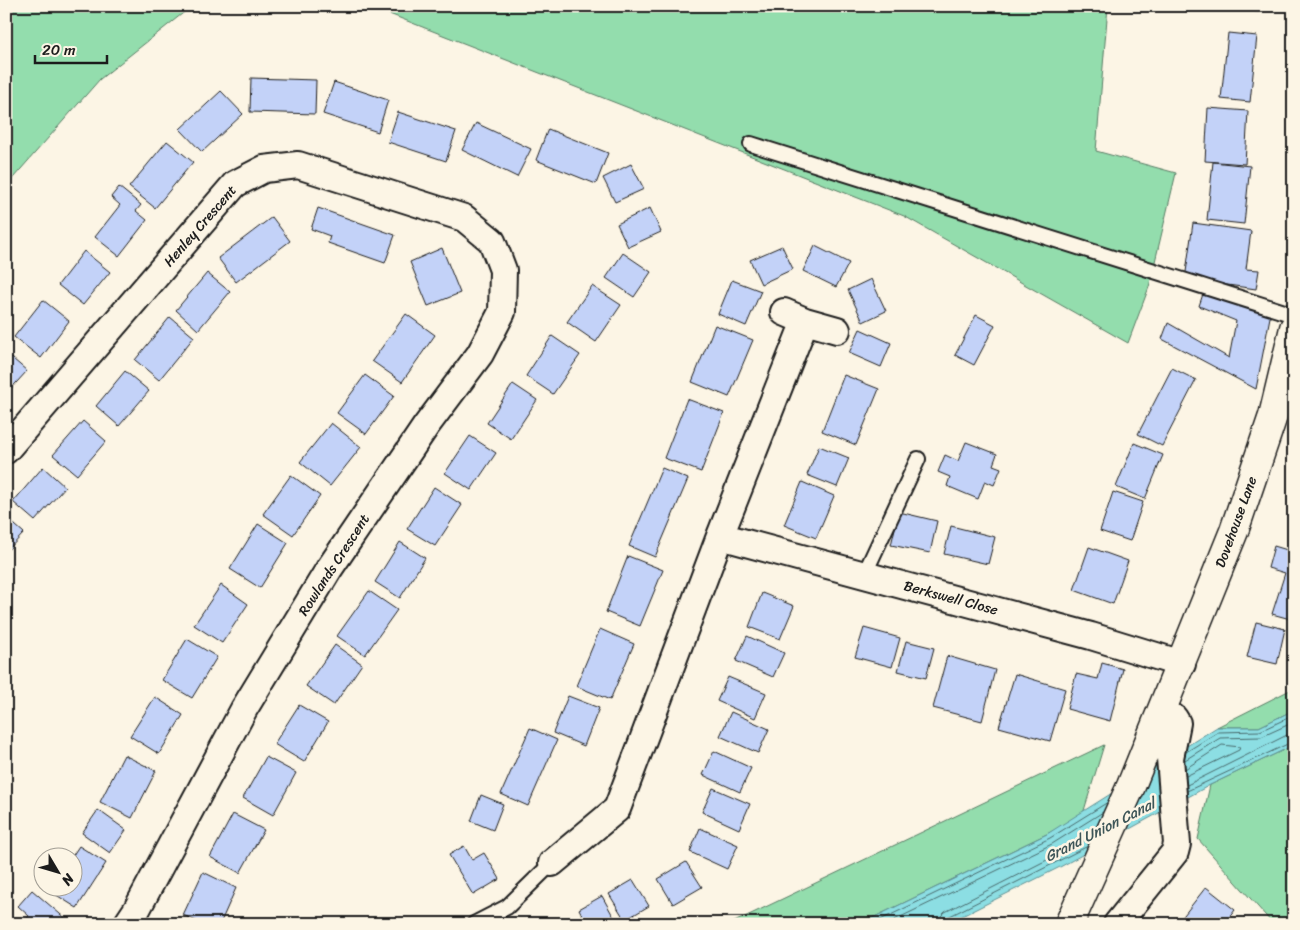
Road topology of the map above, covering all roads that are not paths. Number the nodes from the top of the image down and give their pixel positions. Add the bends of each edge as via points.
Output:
1 (751, 144) dead end
2 (464, 218) joint
3 (1294, 315) edge
4 (1294, 328) edge
5 (837, 330) dead end
6 (6, 450) edge
7 (918, 460) dead end
8 (720, 536) junction
9 (864, 575) junction
10 (1182, 664) junction
11 (1163, 711) junction
12 (552, 863) joint
13 (127, 924) edge
14 (474, 924) edge
15 (1069, 924) edge
16 (1117, 924) edge

1 - 3 lane
2 - 6 street, Henley Crescent via 298,165 264,169 235,184
2 - 13 street, Rowlands Crescent via 492,240 503,270 502,312 480,354 426,426 329,569 244,709
4 - 10 street, Dovehouse Lane via 1273,416 1234,531
5 - 8 street via 795,317
7 - 9 lane
8 - 9 street, Berkswell Close
8 - 12 street via 617,809
9 - 10 street, Berkswell Close via 1107,640
10 - 11 street, Dovehouse Lane
11 - 15 street, Dovehouse Lane
11 - 16 street via 1178,723 1170,758 1177,844 1175,852
12 - 14 lane via 507,907

